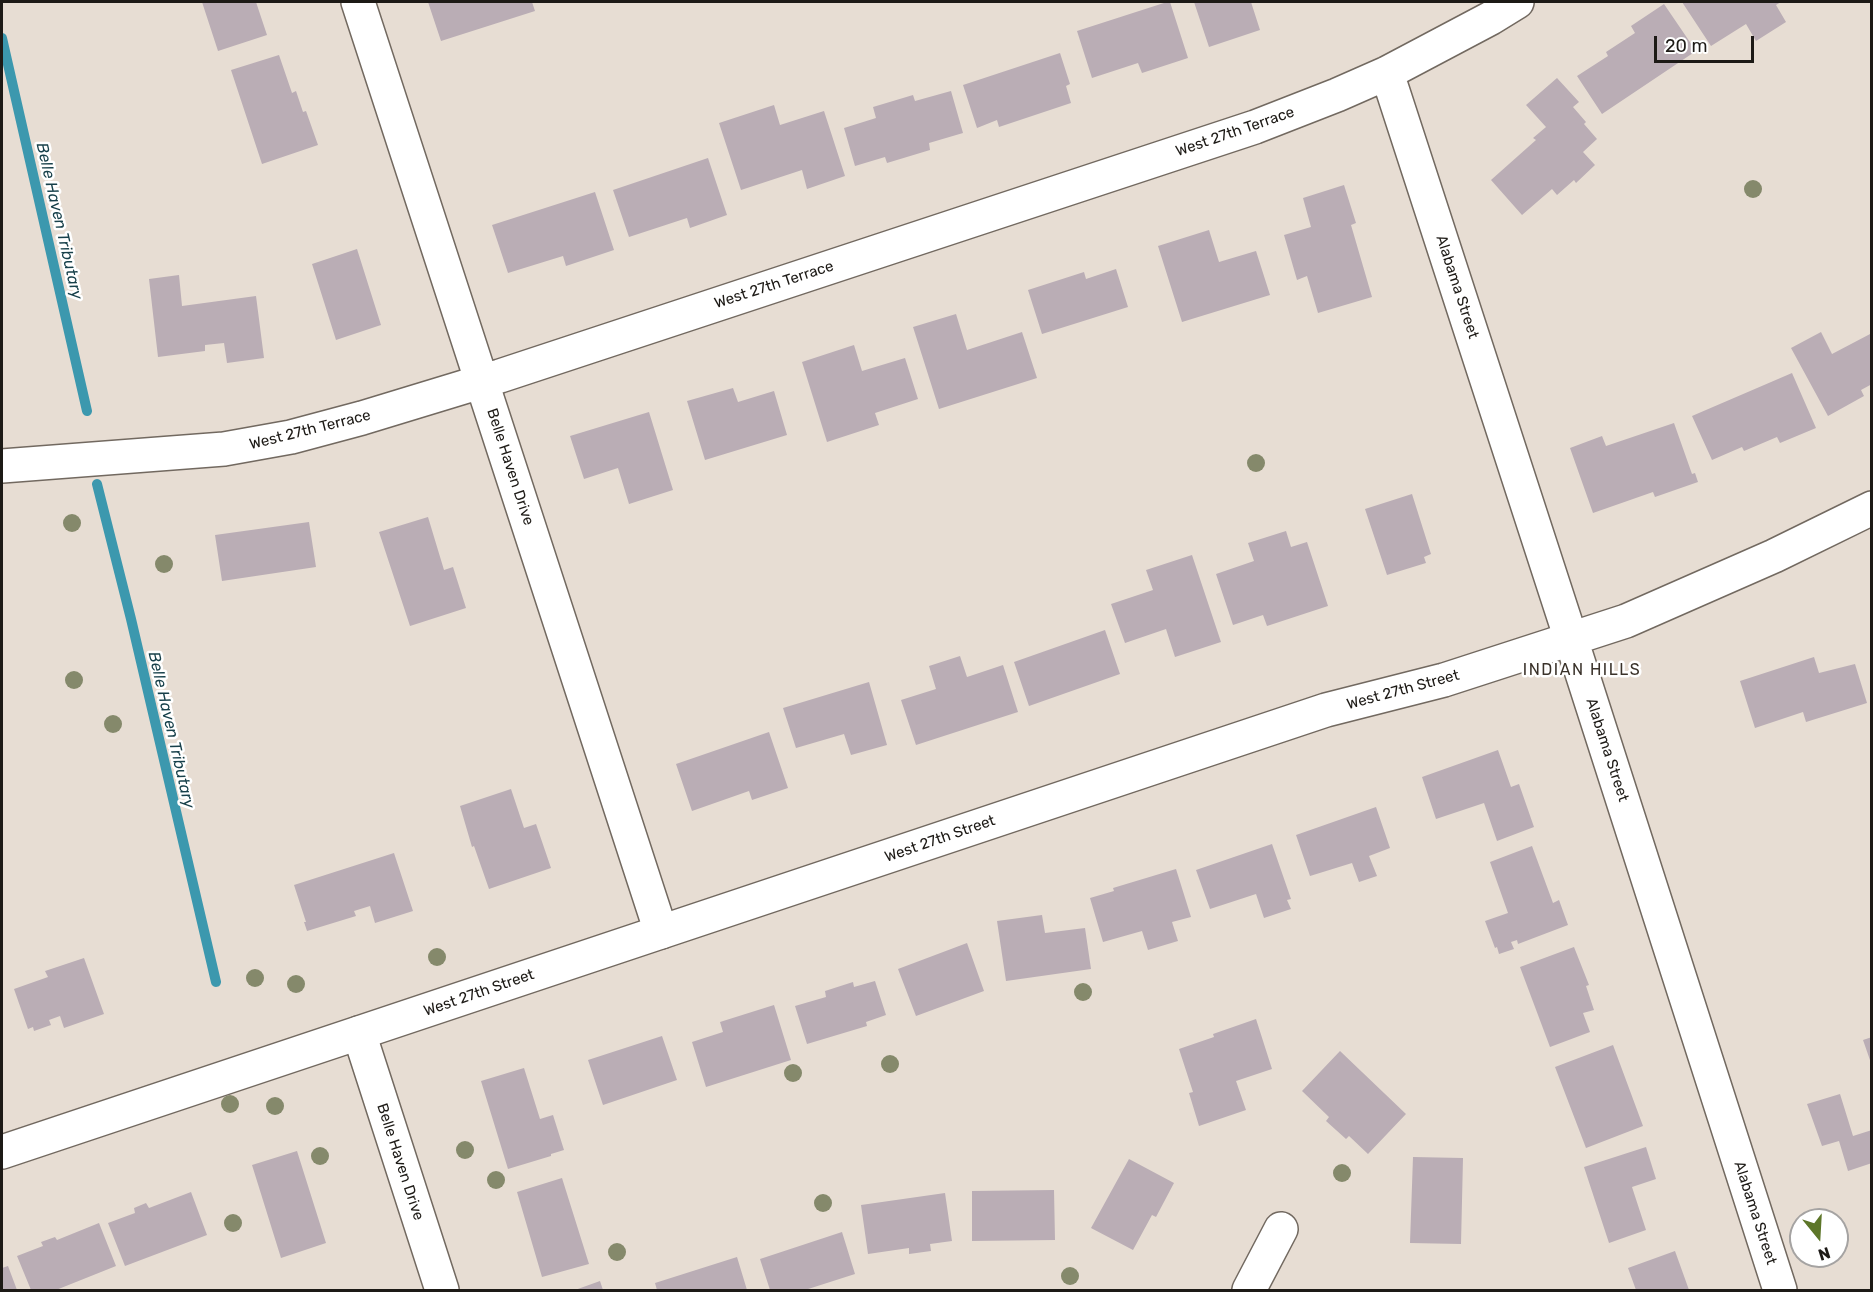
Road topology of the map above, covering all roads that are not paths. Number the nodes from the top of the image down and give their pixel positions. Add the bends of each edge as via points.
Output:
1 (358, 2) edge
2 (1517, 2) edge
3 (1387, 73) junction
4 (482, 381) junction
5 (2, 466) edge
6 (1872, 508) edge
7 (1571, 639) junction
8 (661, 932) junction
9 (359, 1033) junction
10 (2, 1152) edge
11 (1281, 1229) dead end
12 (442, 1290) edge
13 (1249, 1290) edge
14 (1780, 1290) edge

1 - 4 street, Belle Haven Drive
2 - 3 street, West 27th Terrace
3 - 4 street, West 27th Terrace via 1255,127
3 - 7 street, Alabama Street
4 - 5 street, West 27th Terrace via 291,438 224,449
4 - 8 street, Belle Haven Drive
6 - 7 street, West 27th Street via 1774,556
7 - 8 street, West 27th Street via 1444,680 1326,710
7 - 14 street, Alabama Street
8 - 9 street, West 27th Street
9 - 10 street, West 27th Street
9 - 12 street, Belle Haven Drive
11 - 13 street

